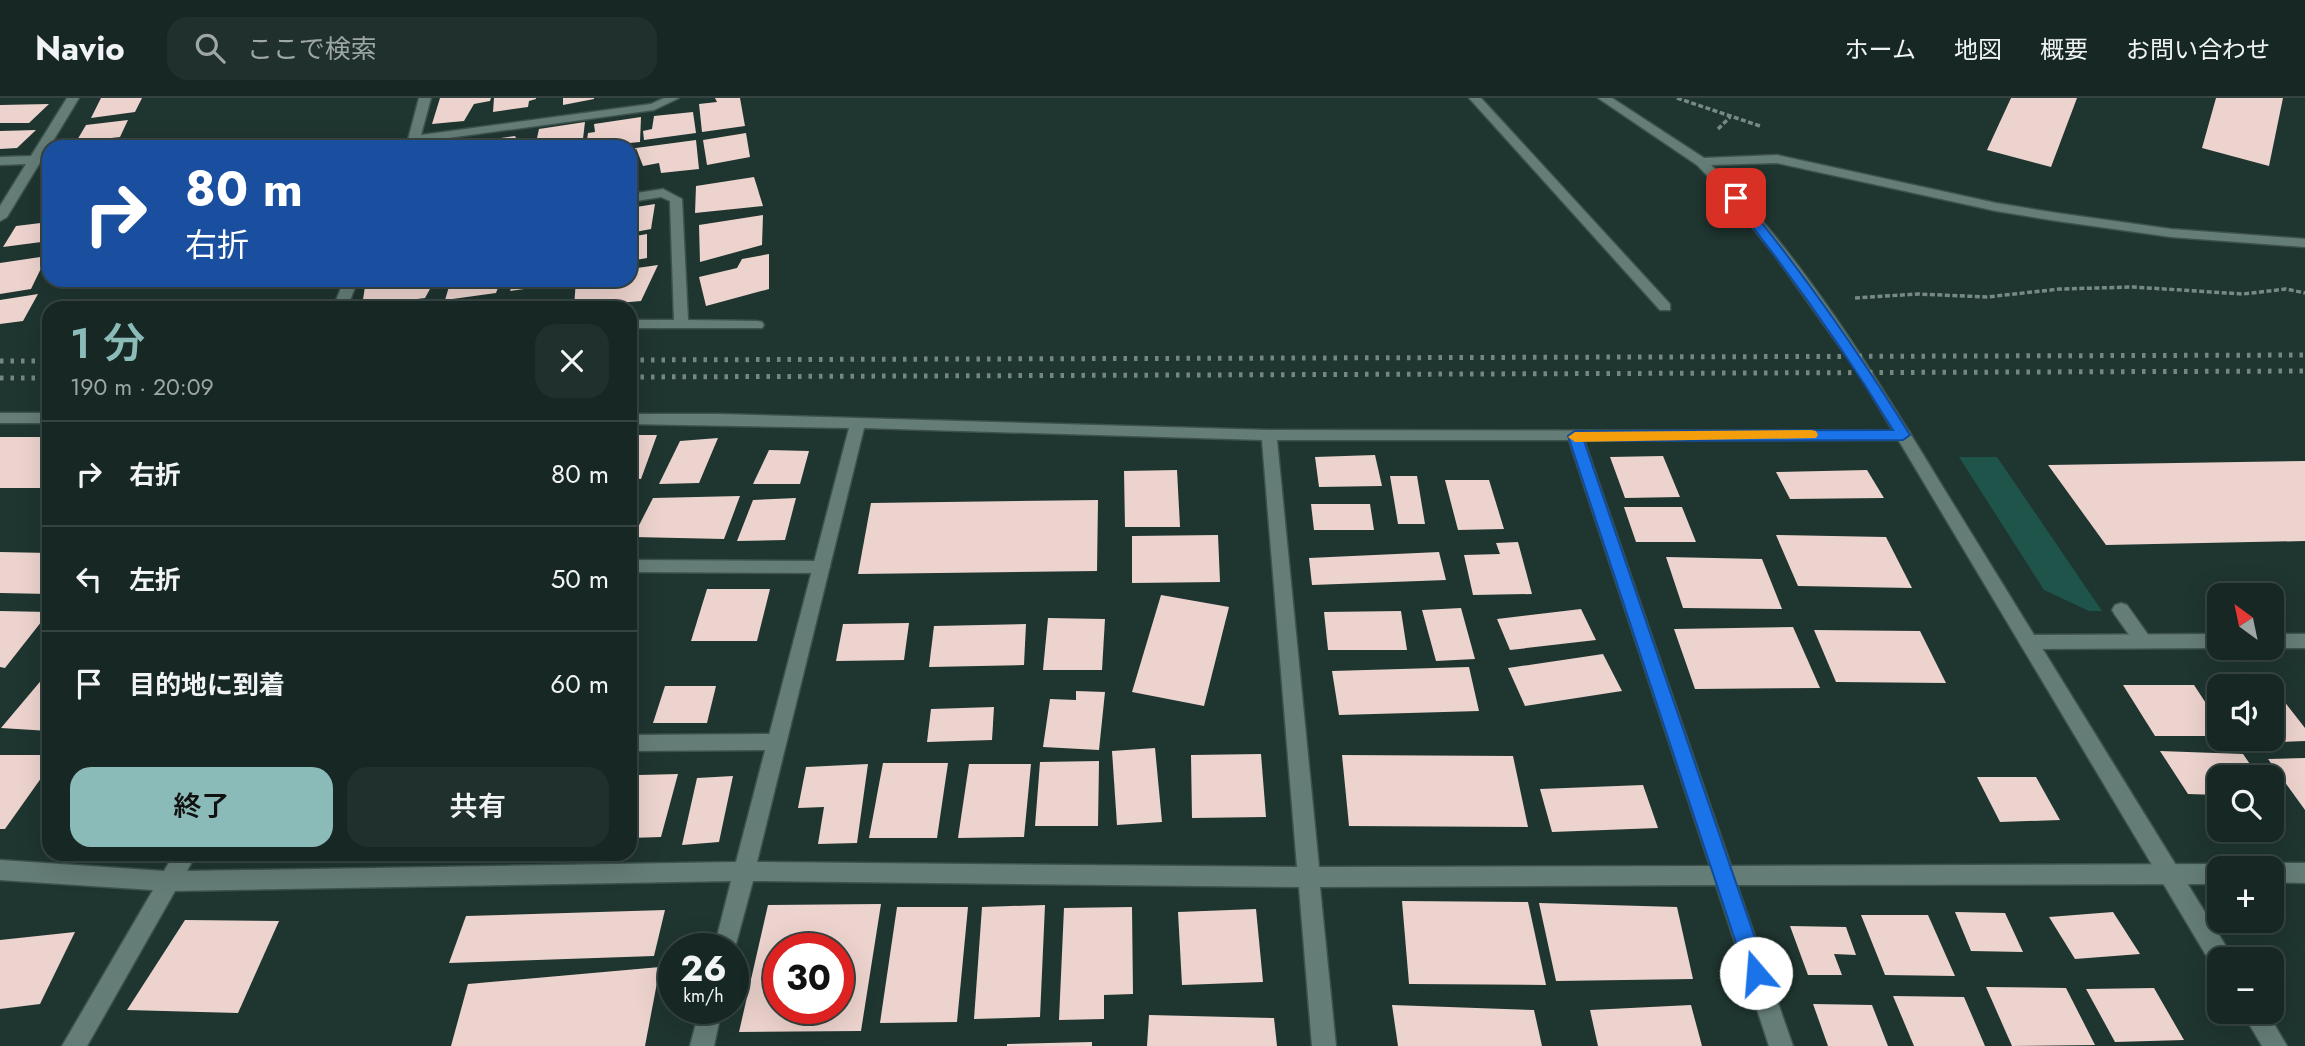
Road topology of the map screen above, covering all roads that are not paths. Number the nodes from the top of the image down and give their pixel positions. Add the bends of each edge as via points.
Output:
1 (73, 98) edge
2 (425, 98) edge
3 (673, 98) edge
4 (1475, 98) edge
5 (1604, 98) edge
6 (47, 140) edge
7 (415, 140) edge
8 (434, 140) edge
9 (42, 149) edge
10 (35, 160) junction
11 (0, 161) edge
12 (1701, 162) junction
13 (637, 197) edge
14 (0, 217) edge
15 (2305, 243) edge
16 (1665, 307) dead end
17 (637, 324) edge
18 (681, 324) junction
19 (757, 325) dead end
20 (0, 418) edge
21 (42, 418) edge
22 (637, 419) edge
23 (858, 423) junction
24 (1269, 435) junction
25 (1903, 435) junction
26 (1575, 436) junction
27 (637, 566) edge
28 (821, 567) junction
29 (2121, 610) dead end
30 (2143, 641) junction
31 (2207, 641) edge
32 (2284, 641) edge
33 (2305, 641) edge
34 (2028, 642) junction
35 (776, 742) junction
36 (637, 743) edge
37 (181, 861) edge
38 (0, 870) edge
39 (743, 871) junction
40 (2284, 873) edge
41 (2305, 873) edge
42 (2169, 874) junction
43 (2207, 874) edge
44 (1724, 876) junction
45 (1310, 877) junction
46 (169, 881) junction
47 (729, 933) edge
48 (2214, 947) edge
49 (707, 1024) edge
50 (2261, 1024) edge
51 (74, 1046) edge
52 (702, 1046) edge
53 (1324, 1046) edge
54 (1781, 1046) edge
55 (2275, 1046) edge

1 - 6 street
2 - 7 street
3 - 8 street via 654,107
4 - 16 street
5 - 12 street
9 - 10 street
10 - 11 street
10 - 14 street
12 - 15 street via 1777,159 2057,217 2171,233
12 - 25 street via 1779,250
13 - 18 street via 663,193 676,199
17 - 18 street
18 - 19 street
20 - 21 street
22 - 23 street
23 - 24 street
23 - 28 street
24 - 26 street
24 - 45 street
25 - 26 street
25 - 34 street
26 - 44 street
27 - 28 street
28 - 35 street
29 - 30 street
30 - 31 street
30 - 34 street
32 - 33 street
34 - 42 street
35 - 36 street
35 - 39 street
37 - 46 street
38 - 46 street
39 - 45 street
39 - 46 street
39 - 47 street
40 - 41 street
42 - 43 street
42 - 44 street
42 - 48 street
44 - 45 street
44 - 54 street
45 - 53 street
46 - 51 street
49 - 52 street
50 - 55 street

